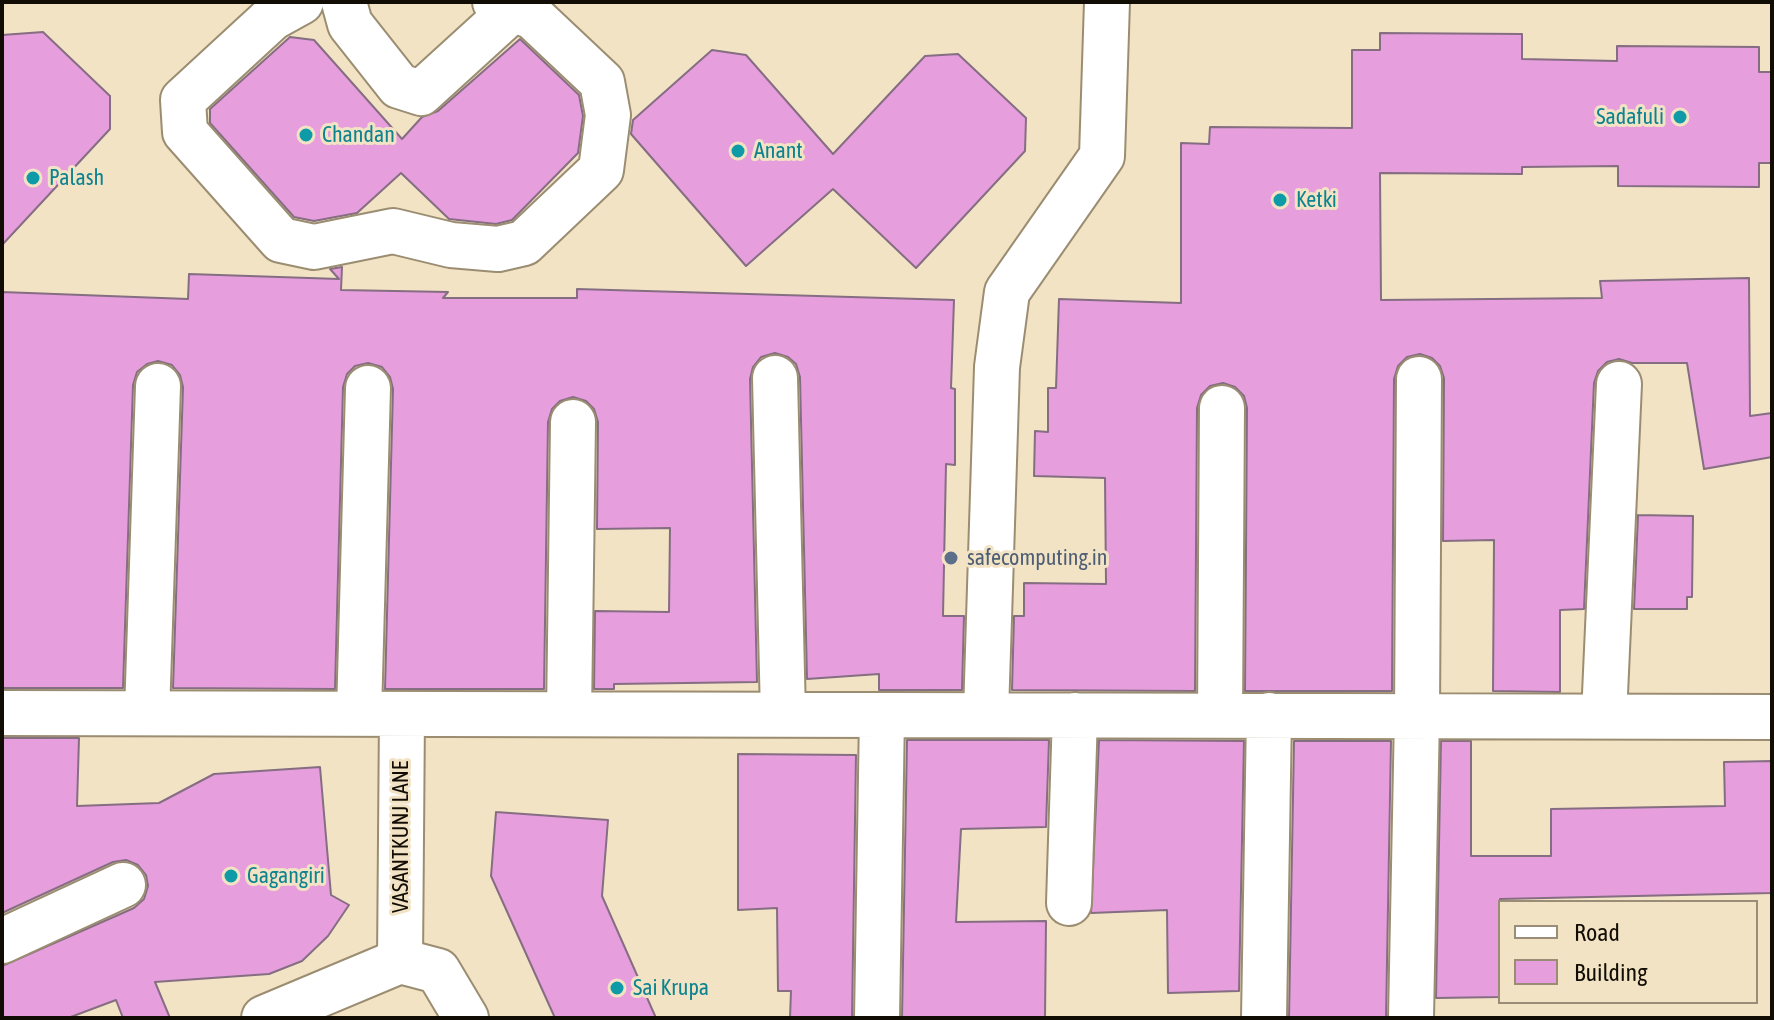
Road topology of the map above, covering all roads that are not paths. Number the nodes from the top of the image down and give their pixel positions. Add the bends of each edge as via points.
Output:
1 (301, 2) edge
2 (344, 2) edge
3 (1107, 2) edge
4 (503, 6) edge
5 (775, 378) dead end
6 (1419, 379) dead end
7 (1619, 384) dead end
8 (158, 386) dead end
9 (368, 388) dead end
10 (1222, 408) dead end
11 (573, 422) dead end
12 (2, 713) edge
13 (147, 713) junction
14 (986, 713) junction
15 (359, 714) junction
16 (402, 714) junction
17 (569, 714) junction
18 (783, 715) junction
19 (882, 715) junction
20 (1075, 715) junction
21 (1220, 715) junction
22 (1269, 715) junction
23 (1417, 715) junction
24 (1604, 716) junction
25 (1772, 717) edge
26 (123, 885) dead end
27 (1069, 903) dead end
28 (2, 941) edge
29 (400, 961) junction
30 (264, 1018) edge
31 (466, 1018) edge
32 (877, 1018) edge
33 (1264, 1018) edge
34 (1411, 1018) edge

1 - 4 street via 272,18 183,100 185,132 281,240 314,247 393,231 451,245 498,249 524,243 601,170 608,115 602,82 533,17
2 - 4 street via 350,24 399,86 421,93
3 - 14 street via 1102,156 1007,292 997,367
5 - 18 street
6 - 23 street
7 - 24 street
8 - 13 street
9 - 15 street
10 - 21 street
11 - 17 street
12 - 13 street
13 - 15 street
14 - 19 street
14 - 20 street
15 - 16 street
16 - 17 street
16 - 29 street, VASANTKUNJ LANE
17 - 18 street
18 - 19 street
19 - 32 street
20 - 21 street
20 - 27 street
21 - 22 street
22 - 23 street
22 - 33 street
23 - 24 street
23 - 34 street
24 - 25 street
26 - 28 street
29 - 30 street
29 - 31 street via 438,971

